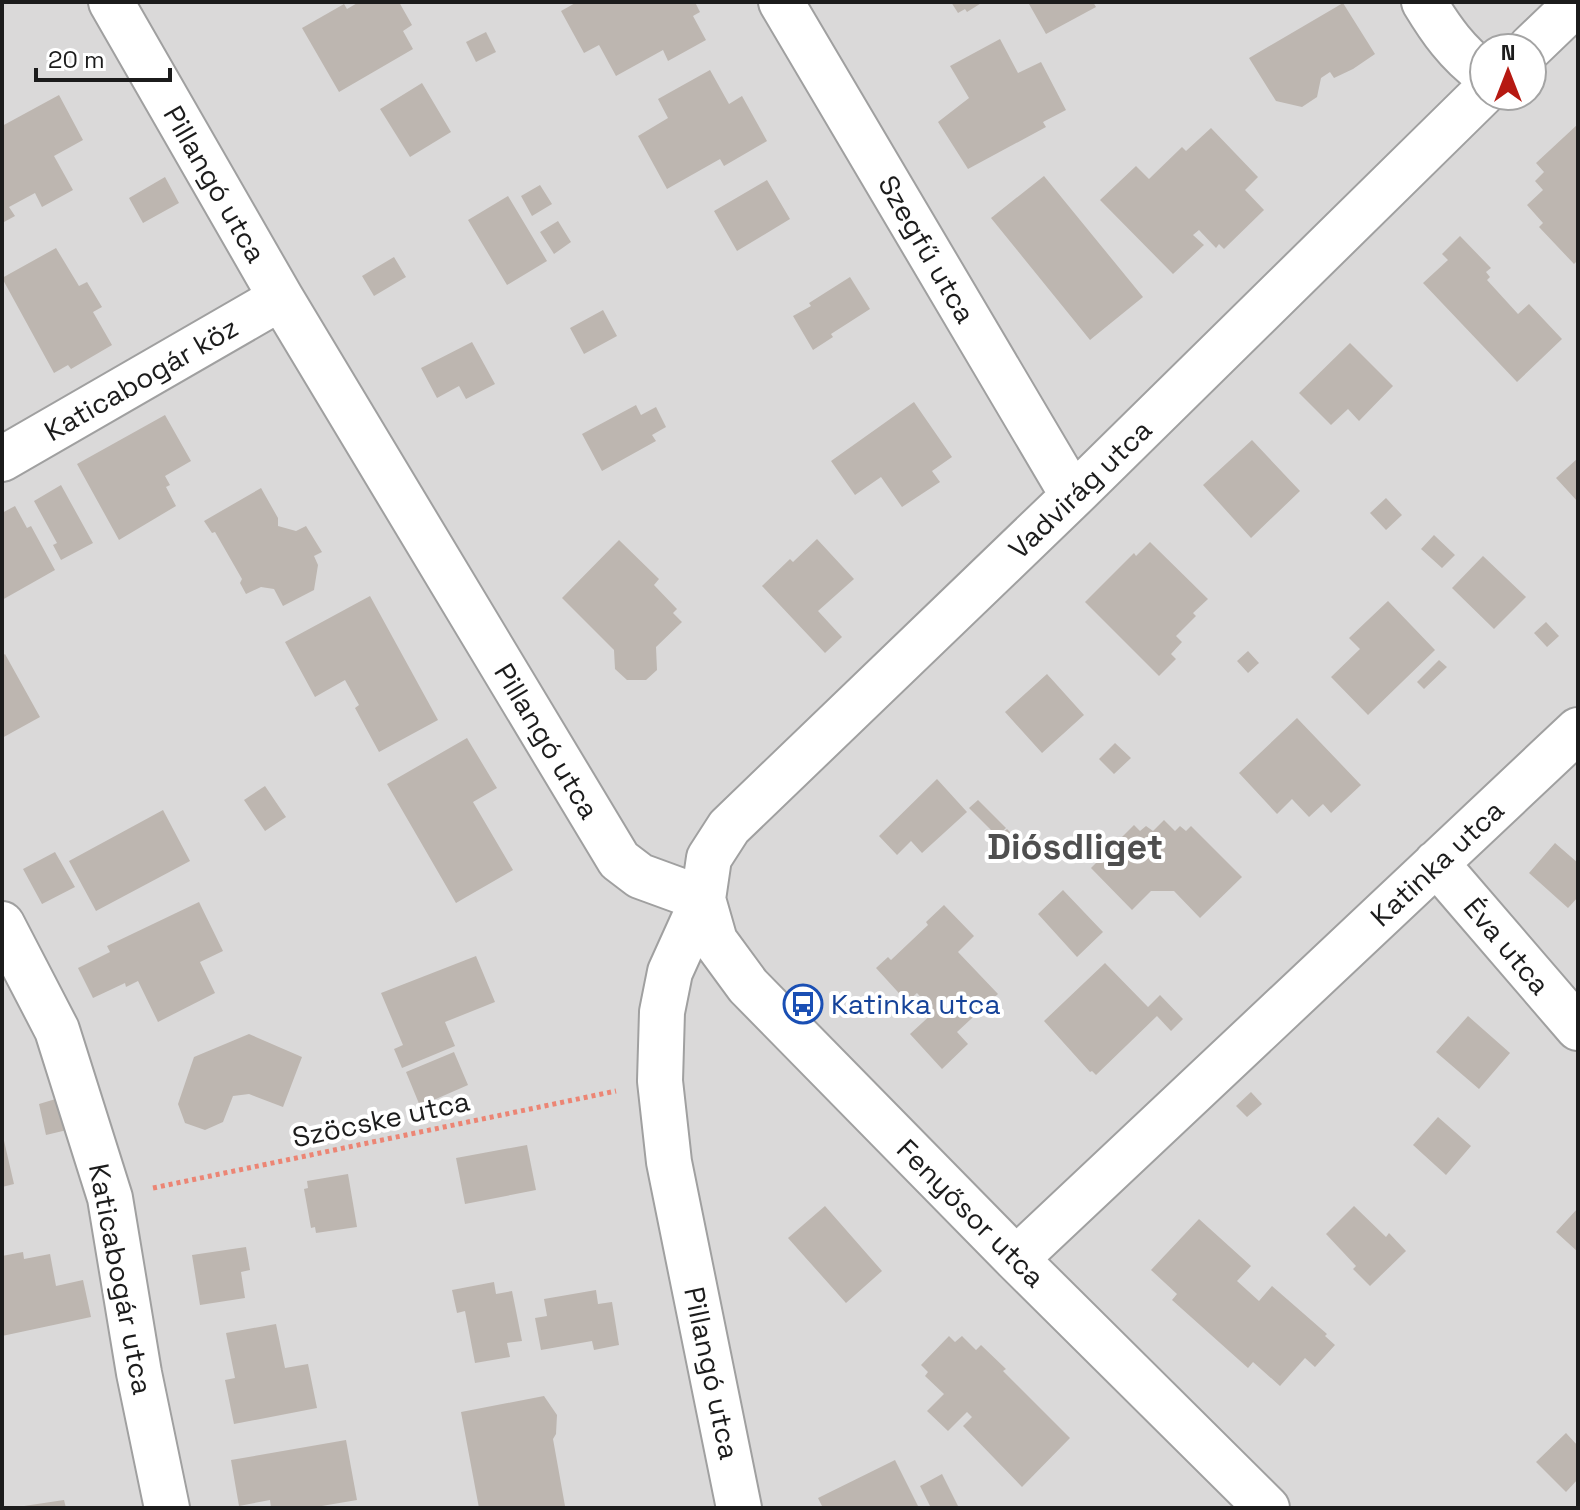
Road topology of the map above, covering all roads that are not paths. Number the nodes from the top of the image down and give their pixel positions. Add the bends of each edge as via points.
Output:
1 (111, 2) edge
2 (781, 2) edge
3 (1424, 2) edge
4 (1578, 2) edge
5 (1547, 32) edge
6 (1468, 60) edge
7 (1468, 108) edge
8 (281, 298) junction
9 (2, 459) edge
10 (1073, 496) junction
11 (1578, 730) edge
12 (1436, 863) junction
13 (703, 899) junction
14 (2, 924) edge
15 (1578, 1028) edge
16 (1016, 1259) junction
17 (167, 1508) edge
18 (739, 1508) edge
19 (1267, 1508) edge

1 - 8 street, Pillangó utca
2 - 10 street, Szegfű utca
3 - 6 street via 1443,34
4 - 5 street
7 - 10 street, Vadvirág utca
8 - 9 street, Katicabogár köz
8 - 13 street, Pillangó utca via 619,860 640,876
10 - 13 street, Vadvirág utca via 729,827 709,858
11 - 12 street, Katinka utca
12 - 15 street, Éva utca
12 - 16 street, Katinka utca
13 - 16 street, Fenyősor utca via 715,941 748,986
13 - 18 street, Pillangó utca via 670,972 662,1012 660,1081 669,1162
14 - 17 street, Katicabogár utca via 57,1030 110,1198
16 - 19 street, Fenyősor utca

